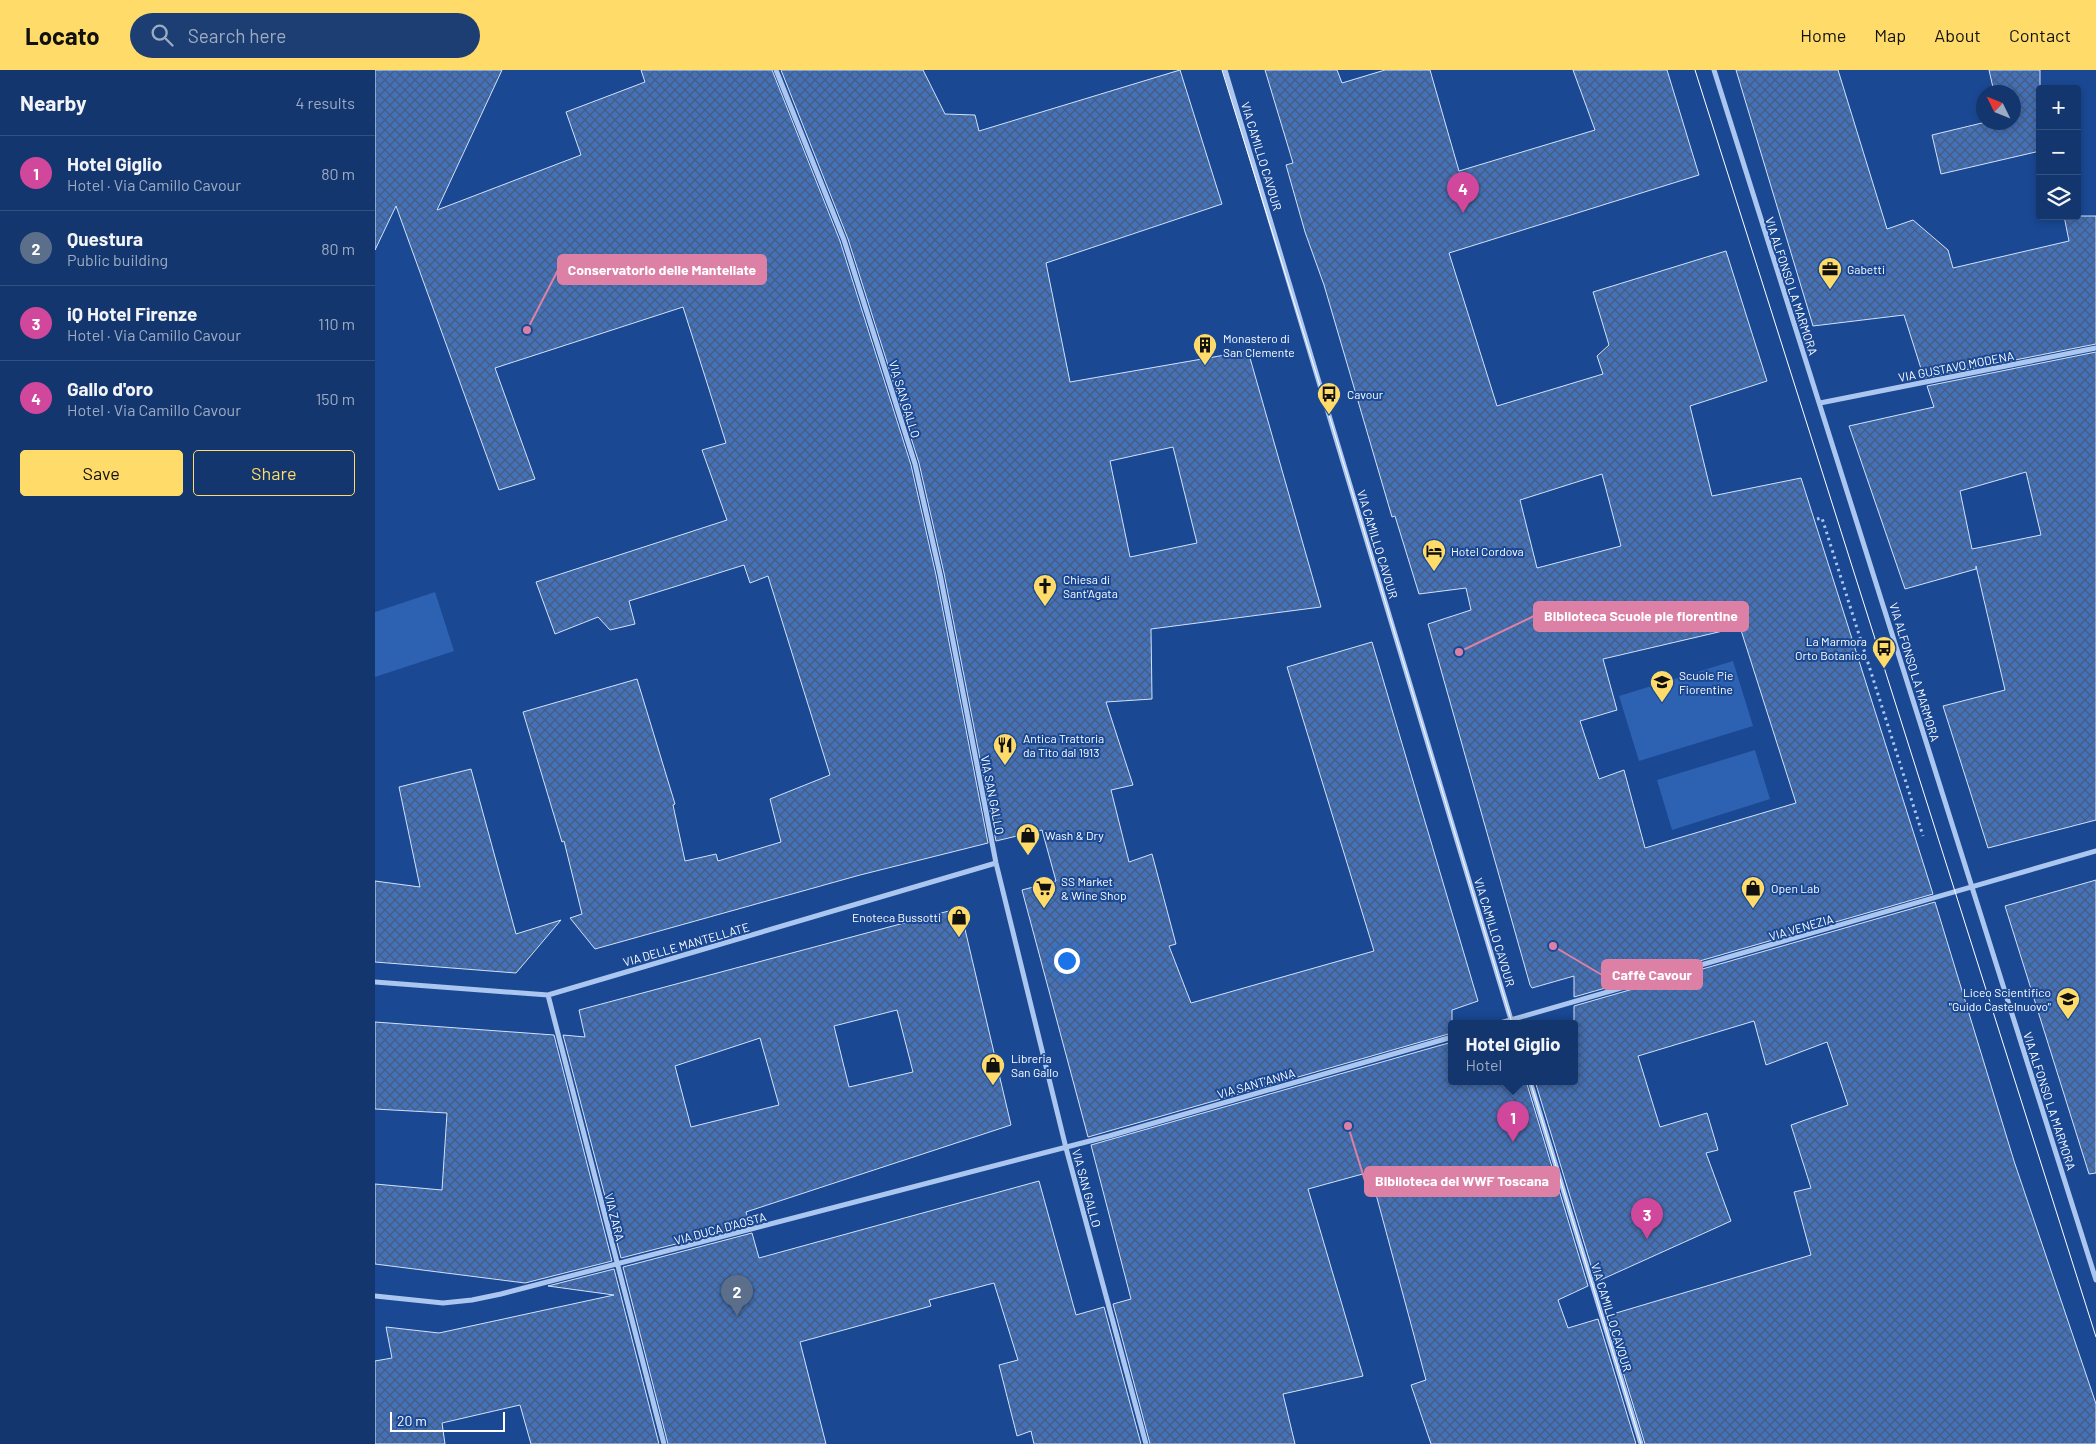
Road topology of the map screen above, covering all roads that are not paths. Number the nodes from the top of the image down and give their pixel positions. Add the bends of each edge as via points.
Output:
1 (776, 70) edge
2 (1225, 70) edge
3 (1714, 70) edge
4 (2096, 348) edge
5 (1819, 404) junction
6 (2096, 851) edge
7 (997, 863) junction
8 (1972, 888) junction
9 (375, 982) edge
10 (548, 995) junction
11 (1511, 1020) edge
12 (1519, 1020) edge
13 (1448, 1038) edge
14 (1531, 1085) edge
15 (1066, 1148) junction
16 (617, 1265) junction
17 (2096, 1280) edge
18 (375, 1296) edge
19 (664, 1444) edge
20 (1146, 1444) edge
21 (1641, 1444) edge

1 - 7 street, VIA SAN GALLO via 844,240 915,464
2 - 11 street, VIA CAMILLO CAVOUR
3 - 5 street, VIA ALFONSO LA MARMORA
4 - 5 street, VIA GUSTAVO MODENA
5 - 8 street, VIA ALFONSO LA MARMORA
6 - 8 street, VIA VENEZIA
7 - 10 street, VIA DELLE MANTELLATE
7 - 15 street, VIA SAN GALLO
8 - 12 street, VIA VENEZIA
8 - 17 street, VIA ALFONSO LA MARMORA
9 - 10 street, VIA DELLE MANTELLATE
10 - 16 street, VIA ZARA
13 - 15 street, VIA SANT'ANNA
14 - 21 street, VIA CAMILLO CAVOUR
15 - 16 street, VIA DUCA D'AOSTA
15 - 20 street, VIA SAN GALLO
16 - 18 street, VIA DUCA D'AOSTA via 455,1303
16 - 19 street, VIA ZARA

